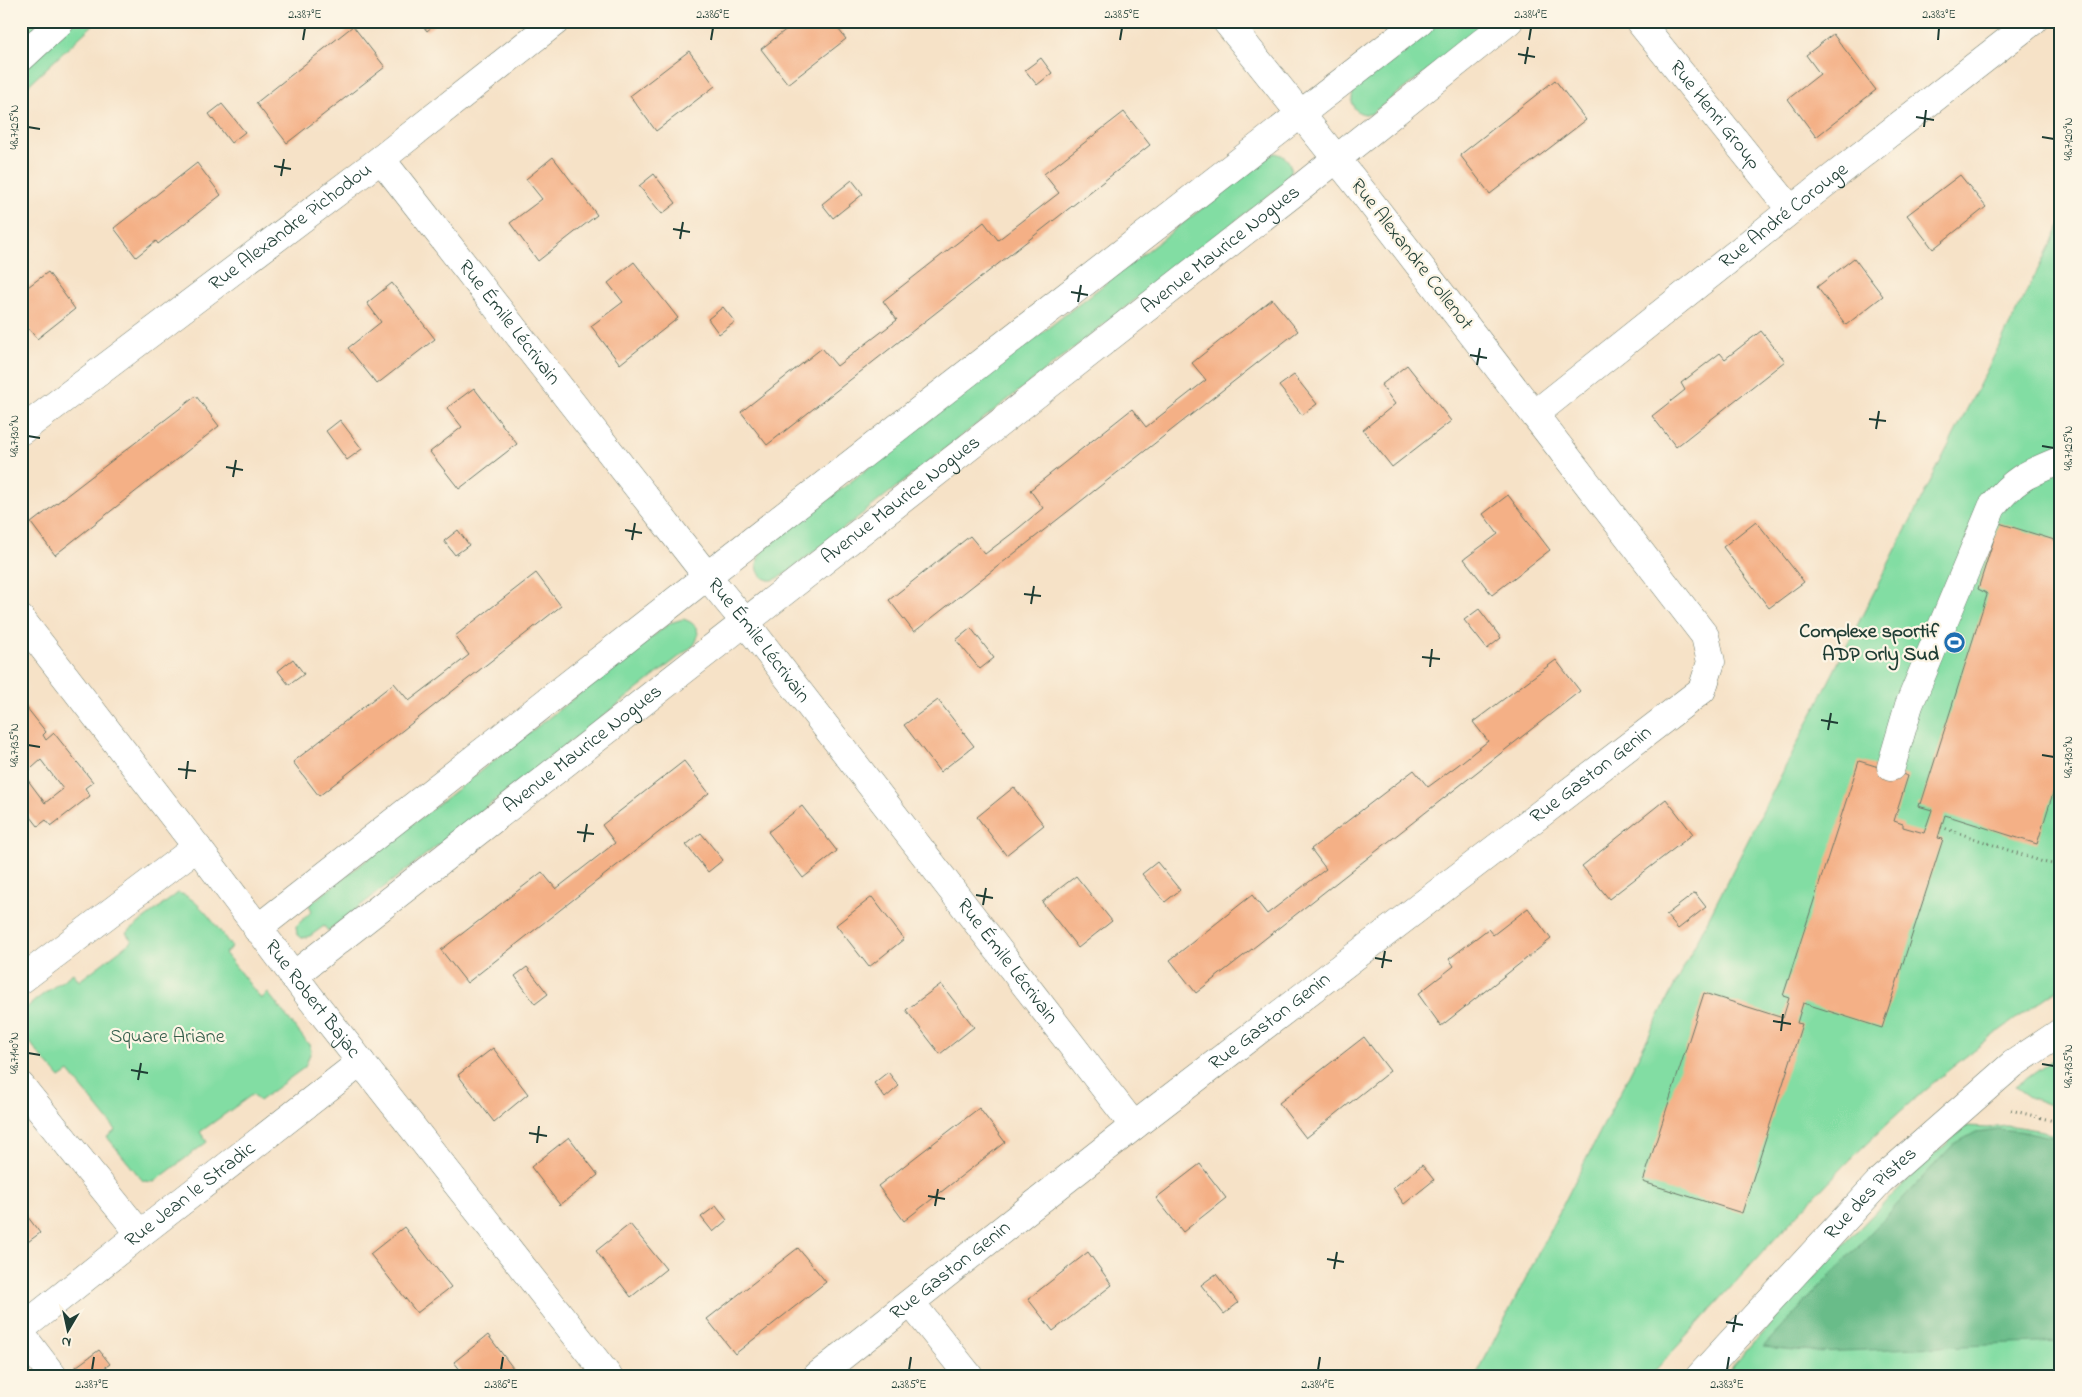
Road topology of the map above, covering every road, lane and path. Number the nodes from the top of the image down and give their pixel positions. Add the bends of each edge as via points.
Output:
1 (61, 21) edge
2 (556, 21) edge
3 (1226, 21) edge
4 (1420, 21) edge
5 (1509, 21) edge
6 (1639, 21) edge
7 (2033, 21) edge
8 (21, 58) edge
9 (1301, 114) junction
10 (381, 159) junction
11 (1337, 159) junction
12 (1791, 210) junction
13 (1535, 414) junction
14 (23, 425) edge
15 (2061, 460) edge
16 (707, 576) junction
17 (21, 619) edge
18 (745, 622) junction
19 (1711, 662) joint
20 (1891, 768) dead end
21 (1941, 827) dead end
22 (197, 847) junction
23 (2061, 866) edge
24 (257, 929) junction
25 (293, 976) junction
26 (21, 980) edge
27 (2061, 1032) edge
28 (361, 1062) junction
29 (21, 1086) edge
30 (1966, 1104) junction
31 (2061, 1123) edge
32 (1134, 1126) junction
33 (140, 1234) junction
34 (911, 1303) junction
35 (21, 1329) edge
36 (21, 1334) edge
37 (53, 1376) edge
38 (608, 1376) edge
39 (817, 1376) edge
40 (969, 1376) edge
41 (1700, 1376) edge

1 - 8 street
2 - 10 street, Rue Alexandre Pichodou
3 - 9 street, Rue Alexandre Collenot
4 - 9 street
5 - 11 street, Avenue Maurice Nogues
6 - 12 street, Rue Henri Group
7 - 12 street, Rue André Corouge
9 - 11 street, Rue Alexandre Collenot
9 - 16 street
10 - 14 street, Rue Alexandre Pichodou
10 - 16 street, Rue Émile Lécrivain
11 - 13 street, Rue Alexandre Collenot
11 - 18 street, Avenue Maurice Nogues
12 - 13 street, Rue André Corouge
13 - 19 street, Rue Alexandre Collenot via 1704,636
15 - 20 street via 2022,476 1992,507 1909,705
16 - 18 street, Rue Émile Lécrivain
16 - 24 street
17 - 22 street, Rue Robert Bajac
18 - 25 street, Avenue Maurice Nogues
18 - 32 street, Rue Émile Lécrivain
19 - 32 street, Rue Gaston Genin via 1702,690
21 - 23 path
22 - 24 street, Rue Robert Bajac
22 - 26 street
24 - 25 street, Rue Robert Bajac
25 - 28 street, Rue Robert Bajac
27 - 30 street, Rue des Pistes via 2013,1064
28 - 33 street, Rue Jean le Stradic
28 - 38 street, Rue Robert Bajac
29 - 33 street
30 - 31 path via 2017,1110
30 - 41 street, Rue des Pistes via 1881,1180
32 - 34 street, Rue Gaston Genin
33 - 35 street, Rue Jean le Stradic
34 - 39 street, Rue Gaston Genin
34 - 40 street
36 - 37 street

